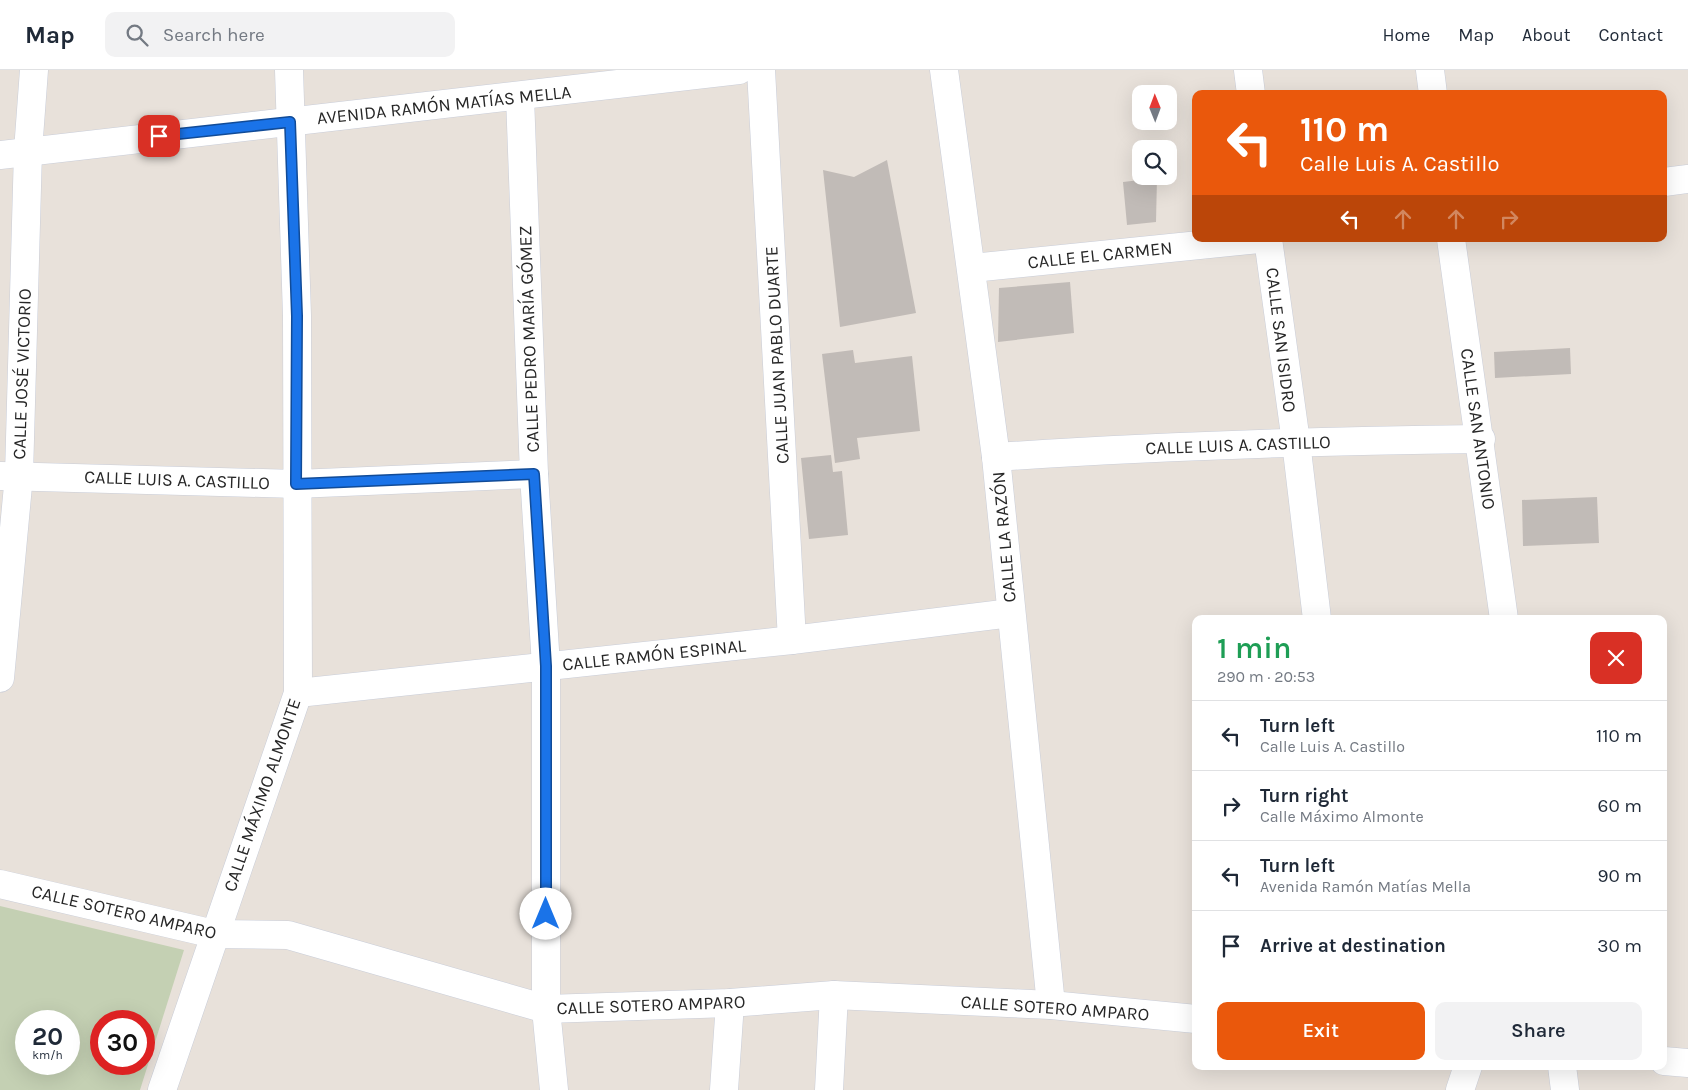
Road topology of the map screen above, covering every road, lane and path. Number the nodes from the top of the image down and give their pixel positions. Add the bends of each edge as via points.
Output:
1 (34, 70) edge
2 (289, 70) edge
3 (739, 70) edge
4 (761, 70) edge
5 (944, 70) edge
6 (1248, 70) edge
7 (1430, 70) edge
8 (1250, 90) edge
9 (1432, 90) edge
10 (520, 97) junction
11 (290, 122) junction
12 (28, 151) junction
13 (0, 155) edge
14 (1688, 179) edge
15 (1667, 182) edge
16 (1228, 242) edge
17 (1268, 242) edge
18 (1451, 242) edge
19 (972, 268) junction
20 (1481, 439) junction
21 (1296, 442) junction
22 (996, 457) junction
23 (534, 474) junction
24 (9, 476) edge
25 (296, 484) junction
26 (1011, 613) junction
27 (1317, 615) edge
28 (1503, 615) edge
29 (792, 640) junction
30 (546, 666) junction
31 (0, 678) edge
32 (298, 693) junction
33 (0, 884) edge
34 (214, 934) junction
35 (834, 995) junction
36 (730, 1002) junction
37 (1051, 1005) junction
38 (546, 1009) junction
39 (1192, 1018) edge
40 (1667, 1061) edge
41 (1688, 1064) edge
42 (1467, 1070) edge
43 (1562, 1070) edge
44 (162, 1090) edge
45 (554, 1090) edge
46 (724, 1090) edge
47 (829, 1090) edge
48 (1460, 1090) edge
49 (1565, 1090) edge

1 - 12 street, CALLE JOSÉ VICTORIO
2 - 11 street, CALLE MÁXIMO ALMONTE
3 - 10 street, AVENIDA RAMÓN MATÍAS MELLA
4 - 29 street, CALLE JUAN PABLO DUARTE
5 - 19 street, CALLE LA RAZÓN
6 - 8 street
7 - 9 street
10 - 11 street, AVENIDA RAMÓN MATÍAS MELLA
10 - 23 street, CALLE PEDRO MARÍA GÓMEZ
11 - 12 street, AVENIDA RAMÓN MATÍAS MELLA
11 - 25 street, CALLE MÁXIMO ALMONTE via 297,316
12 - 13 street, AVENIDA RAMÓN MATÍAS MELLA
12 - 24 street, CALLE JOSÉ VICTORIO
14 - 15 street
16 - 19 street, CALLE EL CARMEN
17 - 21 street, CALLE SAN ISIDRO
18 - 20 street, CALLE SAN ANTONIO
19 - 22 street, CALLE LA RAZÓN
20 - 21 street, CALLE LUIS A. CASTILLO
20 - 28 street, CALLE SAN ANTONIO
21 - 22 street, CALLE LUIS A. CASTILLO
21 - 27 street, CALLE SAN ISIDRO
22 - 26 street, CALLE LA RAZÓN
23 - 25 street, CALLE LUIS A. CASTILLO
23 - 30 street, CALLE PEDRO MARÍA GÓMEZ
24 - 25 street, CALLE LUIS A. CASTILLO
24 - 31 street, CALLE JOSÉ VICTORIO
25 - 32 street, CALLE MÁXIMO ALMONTE
26 - 29 street, CALLE RAMÓN ESPINAL
26 - 37 street, CALLE LA RAZÓN
29 - 30 street, CALLE RAMÓN ESPINAL
30 - 32 street, CALLE RAMÓN ESPINAL
30 - 38 street, CALLE PEDRO MARÍA GÓMEZ
32 - 34 street, CALLE MÁXIMO ALMONTE
33 - 34 street, CALLE SOTERO AMPARO
34 - 38 street, CALLE SOTERO AMPARO via 288,935
34 - 44 street, CALLE MÁXIMO ALMONTE
35 - 36 street, CALLE SOTERO AMPARO
35 - 37 street, CALLE SOTERO AMPARO
35 - 47 street
36 - 38 street, CALLE SOTERO AMPARO
36 - 46 street
37 - 39 street, CALLE SOTERO AMPARO
38 - 45 street, CALLE PEDRO MARÍA GÓMEZ
40 - 41 street
42 - 48 street
43 - 49 street

